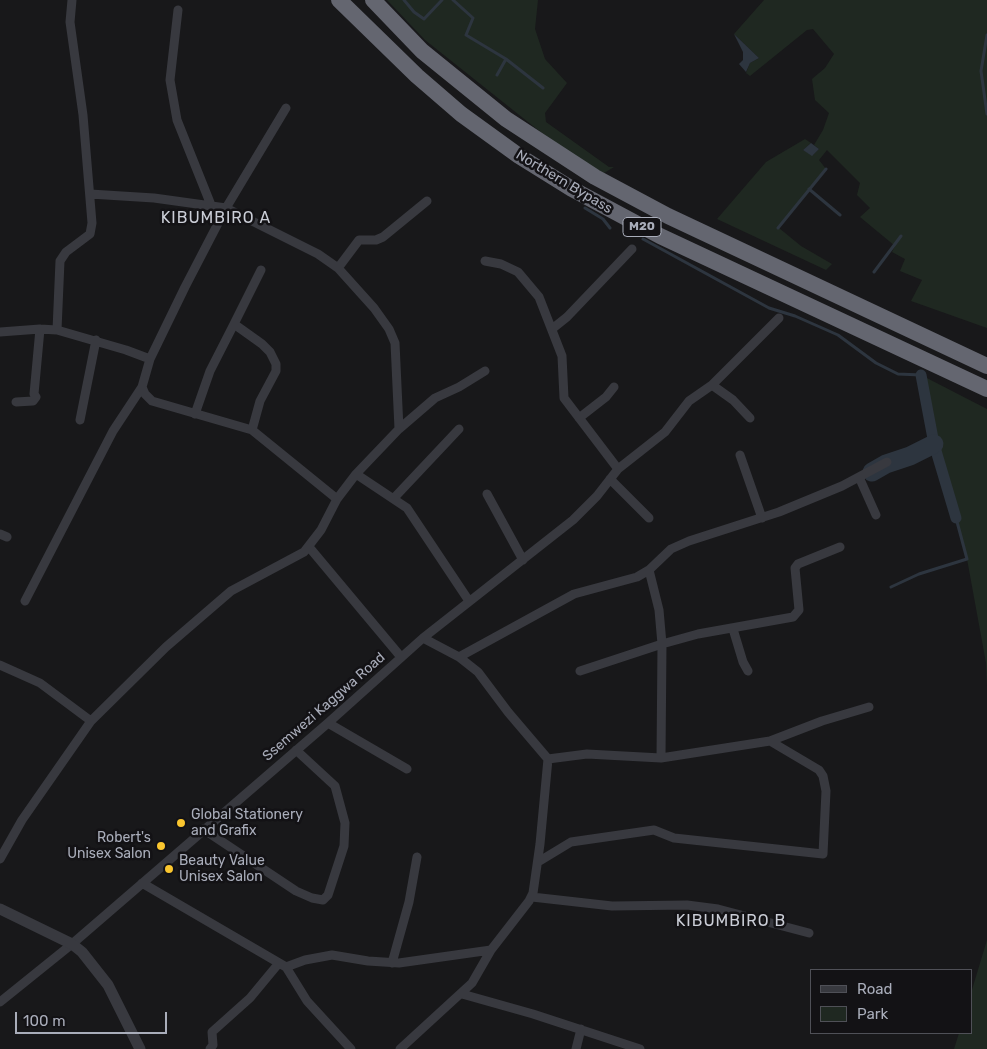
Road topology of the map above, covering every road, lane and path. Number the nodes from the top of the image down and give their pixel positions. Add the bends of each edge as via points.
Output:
1 (72, 0) edge
2 (339, 0) edge
3 (373, 0) edge
4 (178, 10) dead end
5 (286, 108) dead end
6 (90, 194) junction
7 (427, 201) dead end
8 (211, 205) junction
9 (226, 208) junction
10 (632, 249) dead end
11 (485, 262) dead end
12 (338, 268) junction
13 (262, 270) dead end
14 (779, 318) dead end
15 (234, 324) junction
16 (40, 329) junction
17 (552, 329) junction
18 (57, 330) junction
19 (0, 332) edge
20 (96, 340) junction
21 (150, 359) junction
22 (987, 366) edge
23 (485, 371) dead end
24 (712, 385) junction
25 (142, 387) junction
26 (614, 387) dead end
27 (987, 389) edge
28 (16, 402) dead end
29 (195, 414) junction
30 (579, 418) junction
31 (750, 418) dead end
32 (80, 420) dead end
33 (398, 429) junction
34 (459, 429) dead end
35 (252, 430) junction
36 (740, 455) dead end
37 (887, 462) dead end
38 (618, 469) junction
39 (356, 474) junction
40 (859, 477) junction
41 (610, 479) junction
42 (487, 494) dead end
43 (394, 498) junction
44 (337, 500) junction
45 (876, 515) dead end
46 (649, 518) dead end
47 (762, 518) junction
48 (840, 546) dead end
49 (309, 547) junction
50 (523, 560) junction
51 (649, 570) junction
52 (25, 601) dead end
53 (469, 601) junction
54 (733, 629) junction
55 (423, 638) junction
56 (662, 644) junction
57 (460, 657) junction
58 (401, 658) junction
59 (0, 665) edge
60 (580, 671) dead end
61 (748, 671) dead end
62 (869, 707) dead end
63 (91, 721) junction
64 (328, 723) junction
65 (770, 741) junction
66 (296, 750) junction
67 (661, 758) junction
68 (548, 759) junction
69 (407, 769) dead end
70 (203, 829) junction
71 (416, 856) dead end
72 (0, 859) edge
73 (538, 862) junction
74 (142, 884) junction
75 (532, 897) junction
76 (0, 909) edge
77 (809, 933) dead end
78 (72, 944) junction
79 (491, 950) junction
80 (392, 963) junction
81 (283, 965) junction
82 (462, 994) junction
83 (0, 1002) edge
84 (581, 1029) junction
85 (140, 1049) edge
86 (210, 1049) edge
87 (351, 1049) edge
88 (400, 1049) edge
89 (576, 1049) edge
90 (640, 1049) edge

1 - 6 street via 70,22
2 - 27 highway, Northern Bypass / M20 via 461,114 572,189 669,240
3 - 22 highway, Northern Bypass / M20 via 422,51 506,119 596,177 668,216
4 - 8 street via 170,80 177,120
5 - 9 street
6 - 8 street
6 - 18 street via 90,234 66,252 60,261
7 - 12 street via 383,237 359,240
8 - 9 street
9 - 12 street via 310,250
9 - 21 street
10 - 17 street
11 - 17 street via 512,268 524,278 539,298
12 - 33 street via 374,308 395,343
13 - 15 street
14 - 24 street, Ssemwezi Kaggwa Road
15 - 29 street via 210,371
15 - 35 street via 262,344 276,364 276,372 260,401
16 - 18 street
16 - 19 street
16 - 28 street via 36,397 33,401
17 - 30 street via 562,356 564,398
18 - 20 street
20 - 21 street
20 - 32 street
21 - 25 street
23 - 33 street via 435,398
24 - 31 street
24 - 38 street, Ssemwezi Kaggwa Road via 689,401 666,432
25 - 29 street via 152,401
25 - 52 street via 113,431
26 - 30 street
29 - 35 street
30 - 38 street
33 - 39 street
34 - 43 street
35 - 44 street
36 - 47 street
37 - 40 street
38 - 41 street, Ssemwezi Kaggwa Road
39 - 43 street
39 - 44 street
40 - 45 street
40 - 47 street
41 - 46 street
41 - 50 street, Ssemwezi Kaggwa Road via 573,520
42 - 50 street
43 - 53 street via 416,518
44 - 49 street
47 - 51 street via 689,540 660,558
48 - 54 street via 794,568 799,610 793,617
49 - 58 street
49 - 63 street via 231,591 166,647
50 - 53 street, Ssemwezi Kaggwa Road
51 - 56 street via 659,610
51 - 57 street via 627,580 574,594
53 - 55 street, Ssemwezi Kaggwa Road
54 - 56 street
54 - 61 street
55 - 57 street
55 - 58 street, Ssemwezi Kaggwa Road
56 - 60 street
56 - 67 street
57 - 68 street via 478,672
58 - 64 street, Ssemwezi Kaggwa Road
59 - 63 street via 40,684
62 - 65 street
63 - 72 street via 22,820
64 - 66 street, Ssemwezi Kaggwa Road
64 - 69 street
65 - 67 street
65 - 73 street via 819,770 823,776 826,791 823,854 674,838 654,830 570,842
66 - 70 street, Ssemwezi Kaggwa Road
66 - 70 street via 328,778 338,793 345,838 328,895 318,900 296,891
67 - 68 street via 587,754
68 - 73 street
70 - 74 street, Ssemwezi Kaggwa Road
71 - 80 street via 409,902
73 - 75 street
74 - 78 street, Ssemwezi Kaggwa Road
74 - 81 street
75 - 77 street via 612,906 687,905 718,909
75 - 79 street
76 - 78 street
78 - 83 street, Ssemwezi Kaggwa Road
78 - 85 street via 96,967 108,985
79 - 80 street
79 - 82 street
80 - 81 street via 332,955
81 - 86 street via 212,1032 213,1045
81 - 87 street via 307,1001
82 - 84 street
82 - 88 street
84 - 89 street
84 - 90 street

